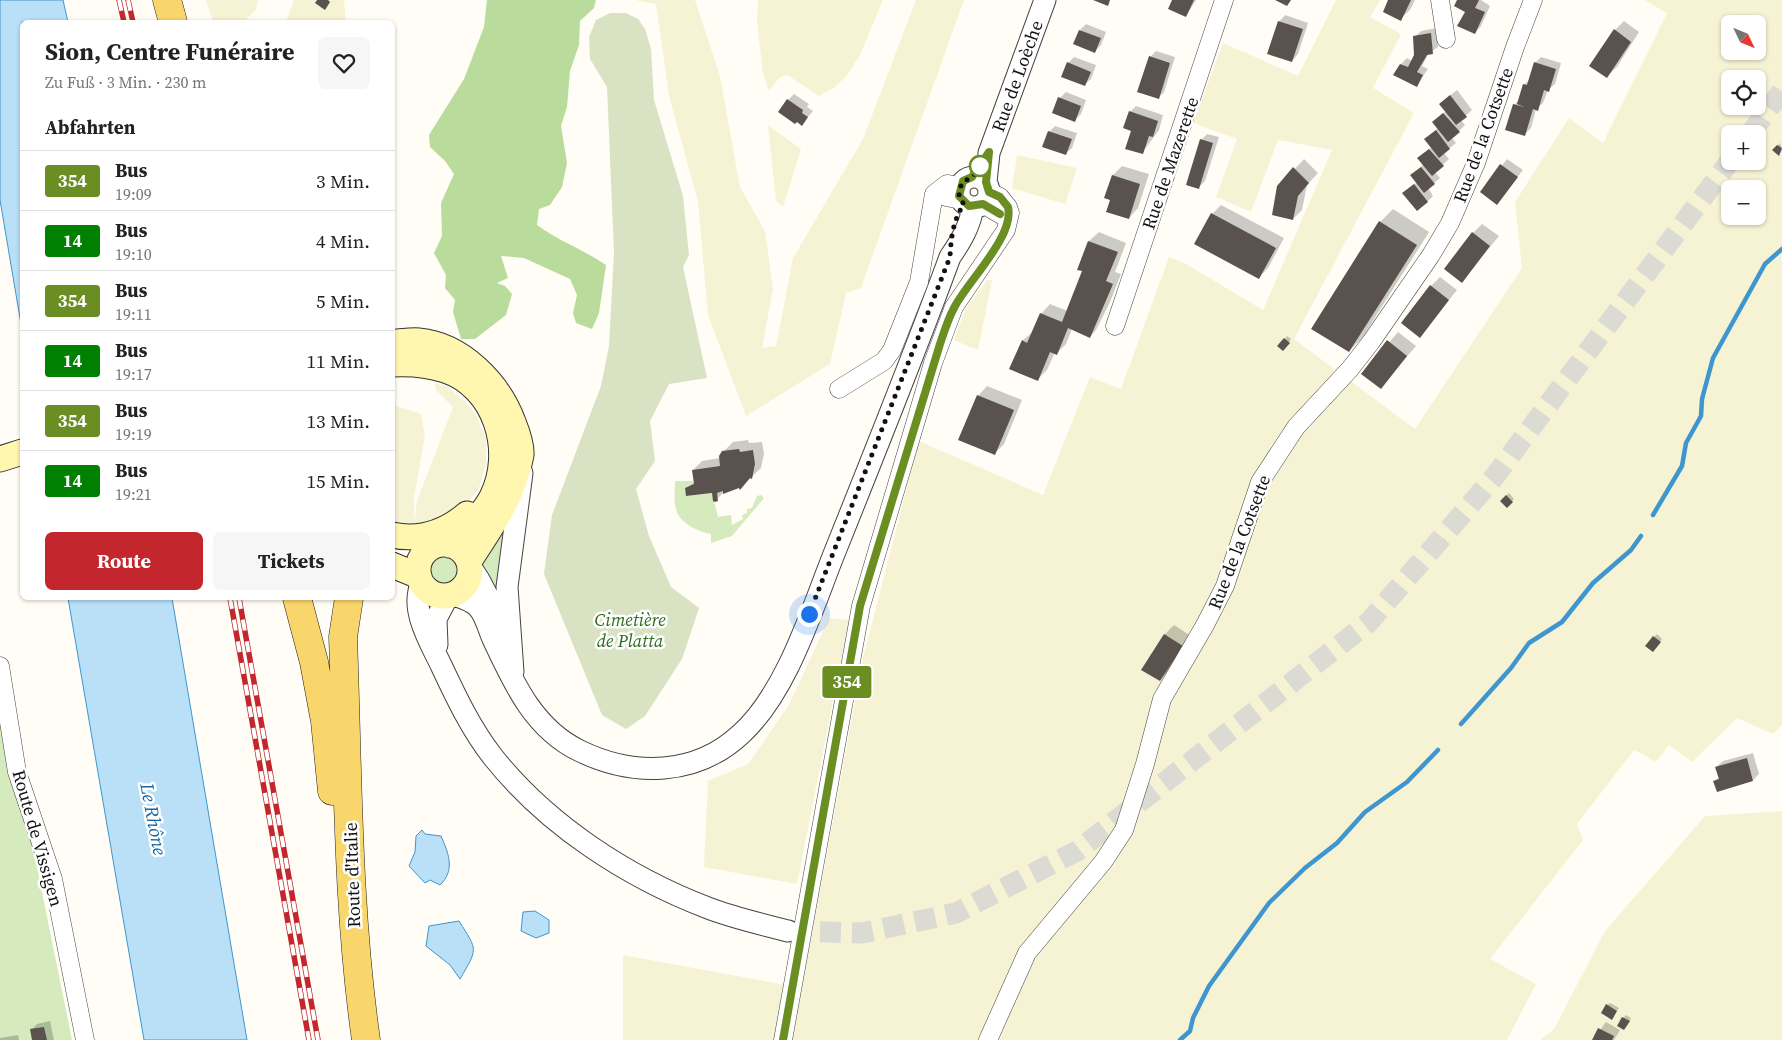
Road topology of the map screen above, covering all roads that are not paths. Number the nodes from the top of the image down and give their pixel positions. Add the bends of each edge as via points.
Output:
1 (156, 0) edge
2 (167, 0) edge
3 (1045, 0) edge
4 (1224, 0) edge
5 (1440, 0) edge
6 (1533, 0) edge
7 (160, 20) edge
8 (172, 20) edge
9 (1446, 39) dead end
10 (974, 194) junction
11 (1116, 326) dead end
12 (395, 342) edge
13 (395, 364) edge
14 (839, 389) dead end
15 (499, 432) junction
16 (20, 453) edge
17 (521, 454) junction
18 (0, 459) edge
19 (20, 470) edge
20 (0, 476) edge
21 (395, 535) edge
22 (395, 545) edge
23 (440, 546) junction
24 (469, 563) junction
25 (395, 567) edge
26 (420, 580) junction
27 (451, 595) junction
28 (298, 600) edge
29 (332, 600) edge
30 (349, 600) edge
31 (356, 600) edge
32 (343, 637) junction
33 (500, 654) junction
34 (439, 662) junction
35 (0, 666) edge
36 (514, 682) junction
37 (346, 708) junction
38 (353, 911) junction
39 (788, 931) tunnel mouth
40 (85, 1040) edge
41 (366, 1040) edge
42 (783, 1040) edge
43 (988, 1040) edge

1 - 7 main road
2 - 8 main road
3 - 10 street, Rue de Loèche
4 - 11 street, Rue de Mazerette
5 - 9 street
6 - 43 street, Rue de la Cotsette via 1476,163 1450,223 1366,349 1296,427 1260,482 1225,586 1162,699 1124,830 1103,862 1027,953
10 - 14 street via 947,184 934,194 919,282 892,350 884,361
10 - 36 street, Rue de Loèche via 972,219 950,257 884,431 790,661 767,703 740,735 715,753 693,763 652,769 624,767 577,750 548,730 528,707
10 - 42 street via 1008,220 1001,237 954,307 932,363 860,606
12 - 17 main road via 420,341 450,350 476,366 491,382 510,415
13 - 15 main road via 417,363 447,370 467,382 490,408
15 - 21 main road via 488,485 465,516 431,534
15 - 23 main road via 503,455 492,497 470,526
16 - 18 main road
17 - 24 main road via 504,505
17 - 36 street via 521,490 507,587
19 - 20 main road
22 - 23 main road
23 - 24 main road via 460,549
23 - 26 main road via 420,560
24 - 27 main road via 466,585
24 - 33 street, Rue de Loèche via 481,581 494,612 501,640
25 - 26 main road
26 - 27 main road via 433,594
26 - 34 street via 417,599 427,637
27 - 33 street, Rue de Loèche via 476,606 485,617
27 - 34 street via 435,625
28 - 38 main road via 325,721 331,787
29 - 32 main road, Route d'Italie
30 - 32 main road, Route d'Italie
31 - 37 main road, Route d'Italie
32 - 37 main road, Route d'Italie
33 - 36 street, Rue de Loèche
34 - 39 street via 463,712 493,757 527,794 574,834 628,869 692,901
35 - 40 street, Route de Vissigen via 17,772 52,879
37 - 38 main road, Route d'Italie
38 - 41 main road, Route d'Italie

